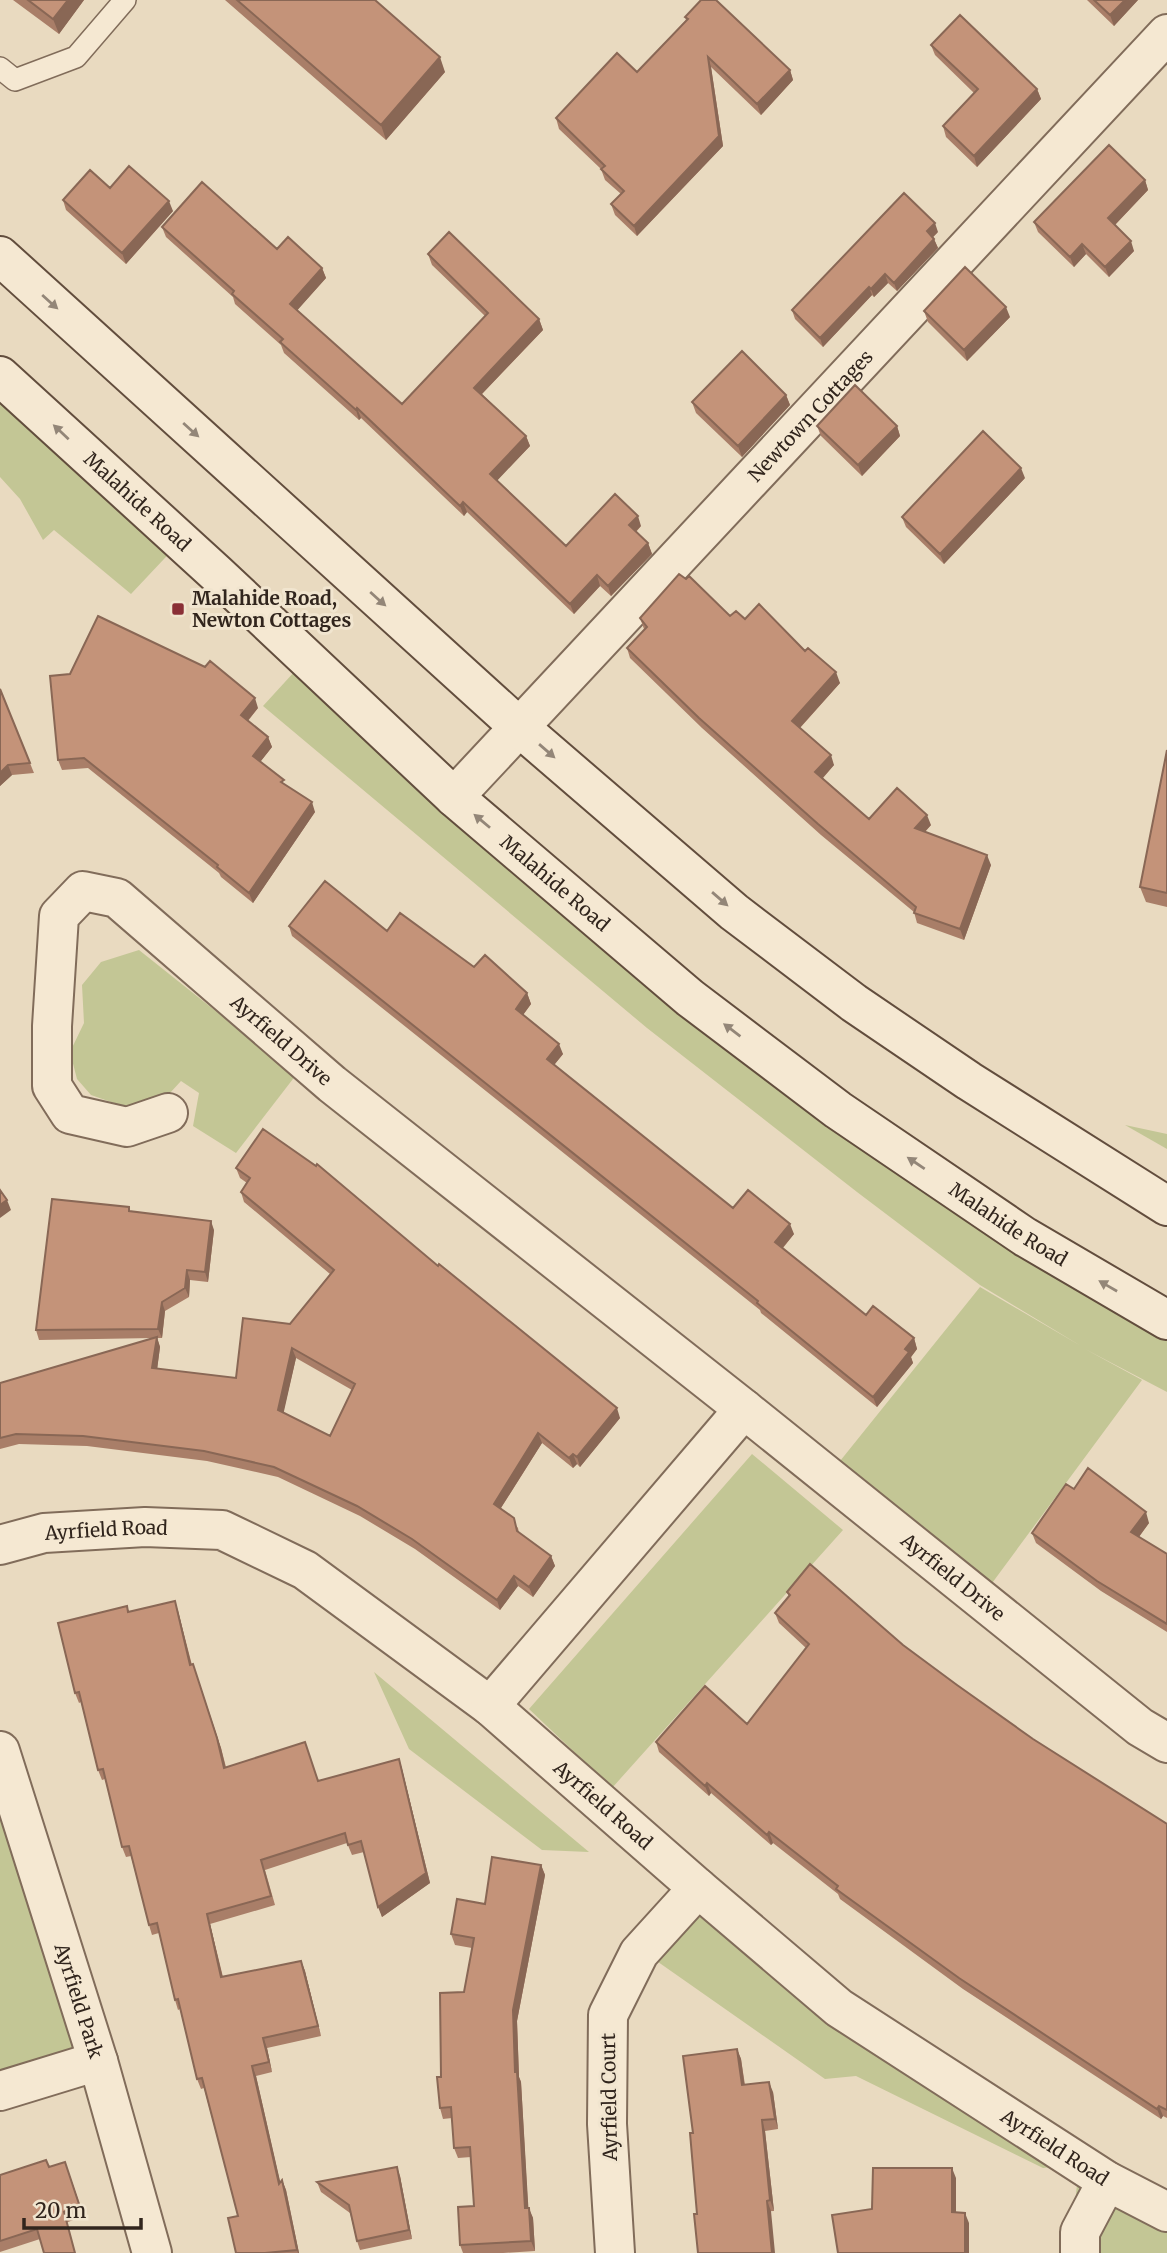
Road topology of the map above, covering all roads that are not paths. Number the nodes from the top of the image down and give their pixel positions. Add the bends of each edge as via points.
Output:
1 (125, 0) edge
2 (1167, 34) edge
3 (0, 68) edge
4 (0, 256) edge
5 (0, 376) edge
6 (519, 727) junction
7 (454, 797) junction
8 (168, 1113) dead end
9 (1091, 1158) junction
10 (1167, 1192) edge
11 (1167, 1206) edge
12 (1167, 1320) edge
13 (744, 1409) junction
14 (0, 1545) edge
15 (491, 1706) junction
16 (1167, 1743) edge
17 (0, 1751) edge
18 (698, 1888) junction
19 (98, 2061) junction
20 (0, 2091) edge
21 (1108, 2180) junction
22 (1167, 2211) edge
23 (152, 2253) edge
24 (615, 2253) edge
25 (1080, 2253) edge

1 - 3 lane via 76,57 15,80
2 - 6 street, Newtown Cottages
4 -> 6 street
7 -> 5 street, Malahide Road
6 - 7 street, Newtown Cottages
6 -> 9 street via 734,912 854,1003
12 -> 7 street, Malahide Road via 1025,1237 838,1110 691,998
8 - 13 street, Ayrfield Drive via 127,1127 70,1114 51,1086 59,916 83,891 117,898 332,1084
9 - 10 street
9 - 11 street
13 - 15 street
13 - 16 street, Ayrfield Drive via 1140,1727
14 - 15 street, Ayrfield Road via 44,1533 145,1527 222,1530 305,1570
15 - 18 street, Ayrfield Road
17 - 19 street, Ayrfield Park
18 - 21 street, Ayrfield Road via 839,2008
18 - 24 street, Ayrfield Court via 639,1952 608,2015 607,2124
19 - 20 street
19 - 23 street, Ayrfield Park
21 - 22 street, Ayrfield Road
21 - 25 street via 1080,2232

